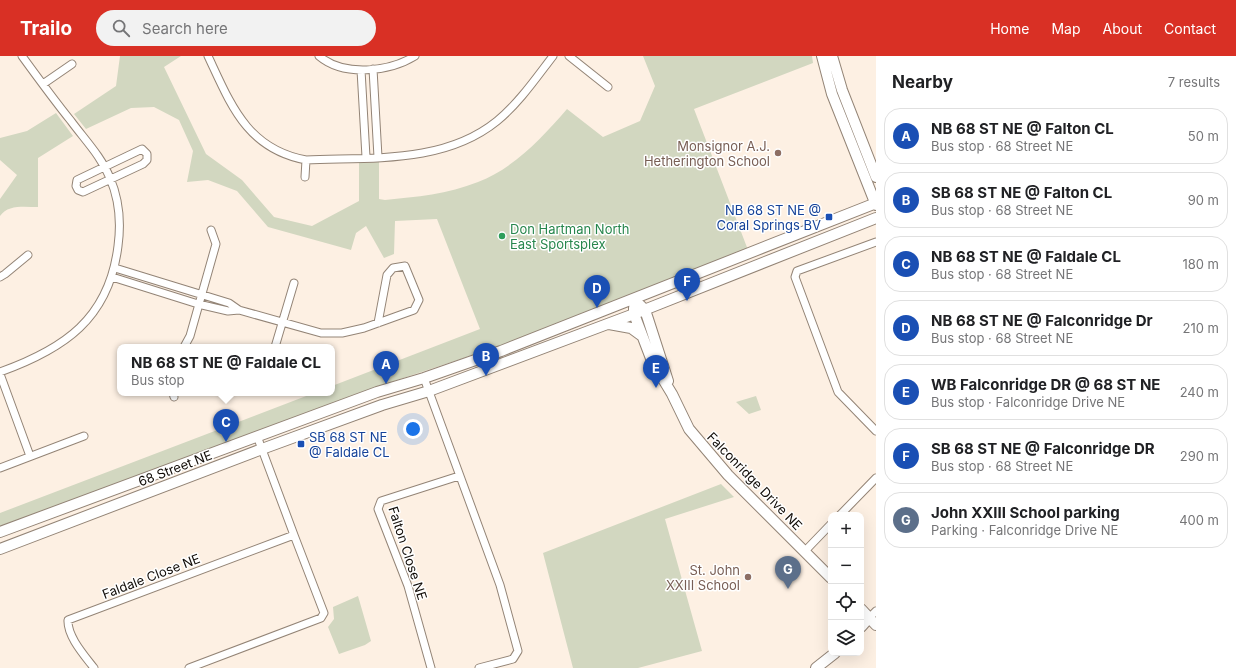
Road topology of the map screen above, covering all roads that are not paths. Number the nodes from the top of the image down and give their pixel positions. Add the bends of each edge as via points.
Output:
1 (22, 56) edge
2 (208, 56) edge
3 (319, 56) edge
4 (416, 56) edge
5 (553, 56) edge
6 (569, 56) edge
7 (822, 56) edge
8 (832, 56) edge
9 (72, 64) dead end
10 (373, 69) junction
11 (361, 70) junction
12 (43, 84) junction
13 (608, 87) dead end
14 (846, 99) junction
15 (836, 103) junction
16 (366, 157) junction
17 (378, 157) junction
18 (306, 160) junction
19 (105, 166) junction
20 (305, 177) dead end
21 (876, 177) edge
22 (111, 179) junction
23 (876, 204) edge
24 (876, 218) edge
25 (211, 230) dead end
26 (876, 242) edge
27 (28, 255) dead end
28 (115, 268) junction
29 (0, 277) edge
30 (112, 277) junction
31 (294, 282) dead end
32 (199, 299) junction
33 (634, 300) junction
34 (645, 310) junction
35 (634, 314) junction
36 (282, 323) junction
37 (378, 323) junction
38 (607, 324) junction
39 (642, 337) junction
40 (186, 344) edge
41 (276, 344) edge
42 (0, 373) edge
43 (424, 378) junction
44 (429, 390) junction
45 (672, 394) junction
46 (876, 431) edge
47 (84, 436) dead end
48 (257, 436) junction
49 (262, 449) junction
50 (30, 456) junction
51 (0, 468) edge
52 (459, 476) junction
53 (876, 478) edge
54 (843, 512) edge
55 (828, 527) edge
56 (0, 532) edge
57 (294, 535) junction
58 (0, 549) edge
59 (805, 551) junction
60 (828, 575) edge
61 (864, 611) edge
62 (874, 618) edge
63 (864, 624) edge
64 (831, 656) edge
65 (94, 668) edge
66 (189, 668) edge
67 (431, 668) edge
68 (478, 668) edge
69 (816, 668) edge

1 - 12 street
2 - 18 street via 234,109 246,127 272,147 294,158
3 - 11 street via 337,66
4 - 10 street via 400,65
5 - 17 street via 511,108 481,133 458,144 428,153
6 - 13 street
7 - 15 main road
8 - 14 main road
9 - 12 street
10 - 11 street
10 - 17 street
11 - 16 street
12 - 19 street
14 - 15 street
14 - 21 main road
15 - 23 main road
16 - 17 street
16 - 18 street
18 - 20 street
19 - 22 street
19 - 22 street via 77,180 76,186 83,192
19 - 22 street via 142,149 147,154 147,160 143,164
22 - 28 street via 117,202 120,232
23 - 33 main road, 68 Street NE
24 - 34 main road, 68 Street NE
25 - 32 street via 216,244
26 - 46 street via 797,271 795,276 838,392
27 - 29 street
28 - 30 street
28 - 32 street
30 - 32 street
30 - 42 street via 101,302 74,333 48,351
31 - 36 street
32 - 36 street via 228,311 238,310
32 - 40 street
33 - 34 main road, Falconridge Drive NE
33 - 35 main road, Falconridge Drive NE
33 - 43 main road, 68 Street NE
34 - 35 main road, 68 Street NE
34 - 45 main road, Falconridge Drive NE
35 - 38 main road, 68 Street NE
35 - 39 main road, Falconridge Drive NE
36 - 37 street via 321,333 342,333
36 - 41 street
37 - 37 street via 414,310 419,300 405,266 393,268 387,275
38 - 39 main road via 631,328
38 - 44 main road, 68 Street NE
39 - 45 main road, Falconridge Drive NE via 652,361
42 - 50 street
43 - 44 street
43 - 48 main road, 68 Street NE via 377,392
44 - 49 main road, 68 Street NE
44 - 52 street
45 - 59 main road, Falconridge Drive NE via 689,429 702,446
47 - 50 street
48 - 49 street
48 - 56 main road, 68 Street NE
49 - 57 street
49 - 58 main road, 68 Street NE
50 - 51 street
52 - 67 street, Falton Close NE via 381,501 378,509 408,586
52 - 68 street via 500,585 518,651 513,659
53 - 54 street
55 - 59 street
57 - 65 street, Faldale Close NE via 68,620 68,628
57 - 66 street via 324,613 321,618
59 - 60 main road, Falconridge Drive NE
61 - 62 main road
62 - 63 main road
64 - 69 main road

